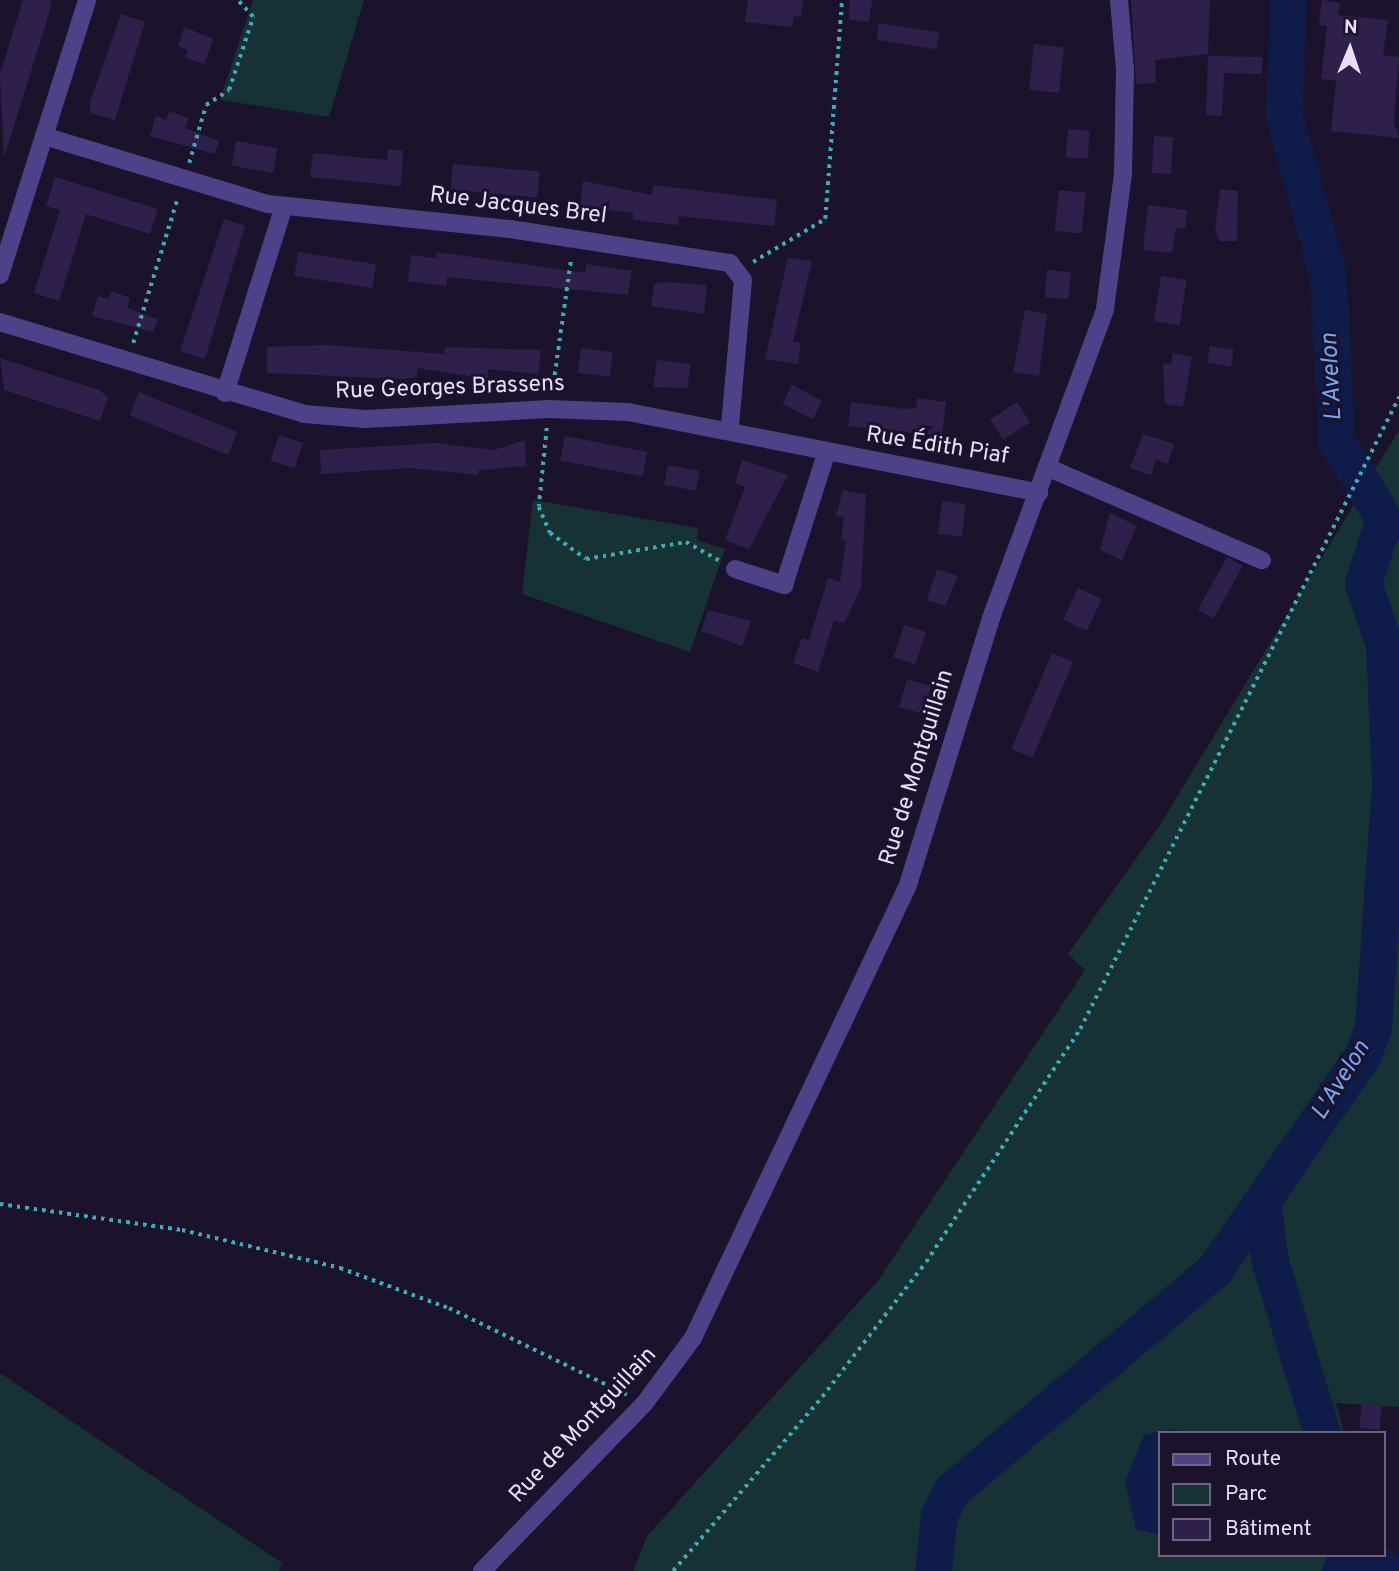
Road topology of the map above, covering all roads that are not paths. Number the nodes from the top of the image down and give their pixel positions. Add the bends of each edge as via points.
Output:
1 (87, 0) edge
2 (1119, 0) edge
3 (44, 136) junction
4 (284, 206) junction
5 (0, 275) edge
6 (0, 322) edge
7 (225, 393) junction
8 (730, 428) junction
9 (826, 454) junction
10 (1049, 468) junction
11 (1039, 493) junction
12 (1262, 559) dead end
13 (735, 569) road end
14 (482, 1571) edge

1 - 3 street
2 - 10 street, Rue de Montguillain via 1126,93 1113,270 1086,375
3 - 4 street, Rue Jacques Brel
3 - 5 street
4 - 7 street
4 - 8 street, Rue Jacques Brel via 574,238 723,261 742,273
6 - 7 street, Rue Georges Brassens
7 - 8 street, Rue Georges Brassens via 345,419 549,409 628,412
8 - 9 street, Rue Édith Piaf
9 - 11 street, Rue Édith Piaf
9 - 13 street via 784,585
10 - 11 street, Rue de Montguillain
10 - 12 street
11 - 14 street, Rue de Montguillain via 990,618 907,888 707,1314 644,1404

